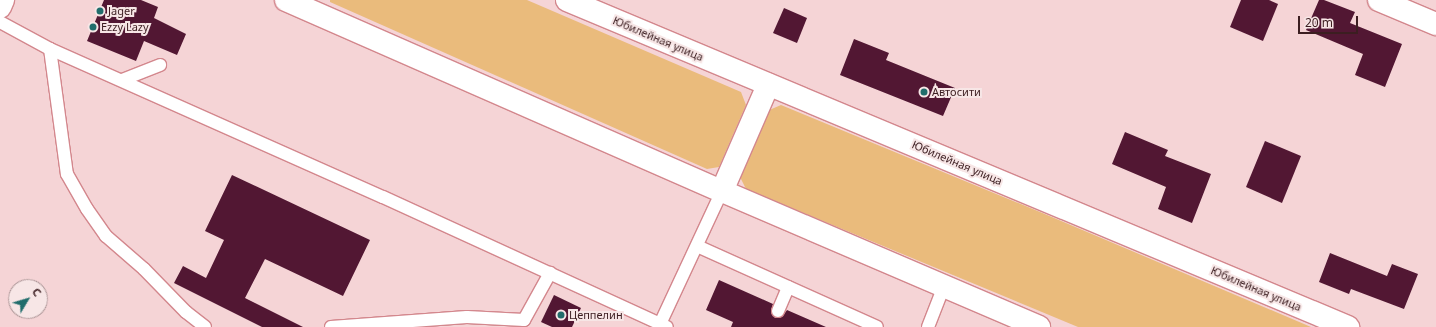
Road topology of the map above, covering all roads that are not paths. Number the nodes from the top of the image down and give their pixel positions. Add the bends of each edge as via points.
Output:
1 (3, 0) edge
2 (286, 0) edge
3 (567, 0) edge
4 (1379, 0) edge
5 (308, 5) edge
6 (0, 7) edge
7 (0, 22) edge
8 (1436, 24) edge
9 (50, 49) junction
10 (160, 65) dead end
11 (122, 80) junction
12 (768, 85) junction
13 (722, 191) junction
14 (696, 246) junction
15 (550, 273) junction
16 (944, 286) junction
17 (788, 287) junction
18 (778, 311) dead end
19 (664, 325) edge
20 (205, 327) edge
21 (331, 327) edge
22 (877, 327) edge
23 (928, 327) edge
24 (1040, 327) edge
25 (1348, 327) edge

1 - 6 main road
2 - 5 main road
3 - 12 main road, Юбилейная улица
4 - 8 main road
5 - 13 main road
7 - 9 lane
9 - 11 lane
9 - 20 lane via 66,174 106,236
10 - 11 lane
11 - 15 lane
12 - 13 main road
12 - 25 main road, Юбилейная улица
13 - 14 lane
13 - 16 main road
14 - 17 lane
14 - 19 lane
15 - 19 lane
15 - 21 lane via 524,320 467,317
16 - 23 lane
16 - 24 main road
17 - 18 lane
17 - 22 lane

